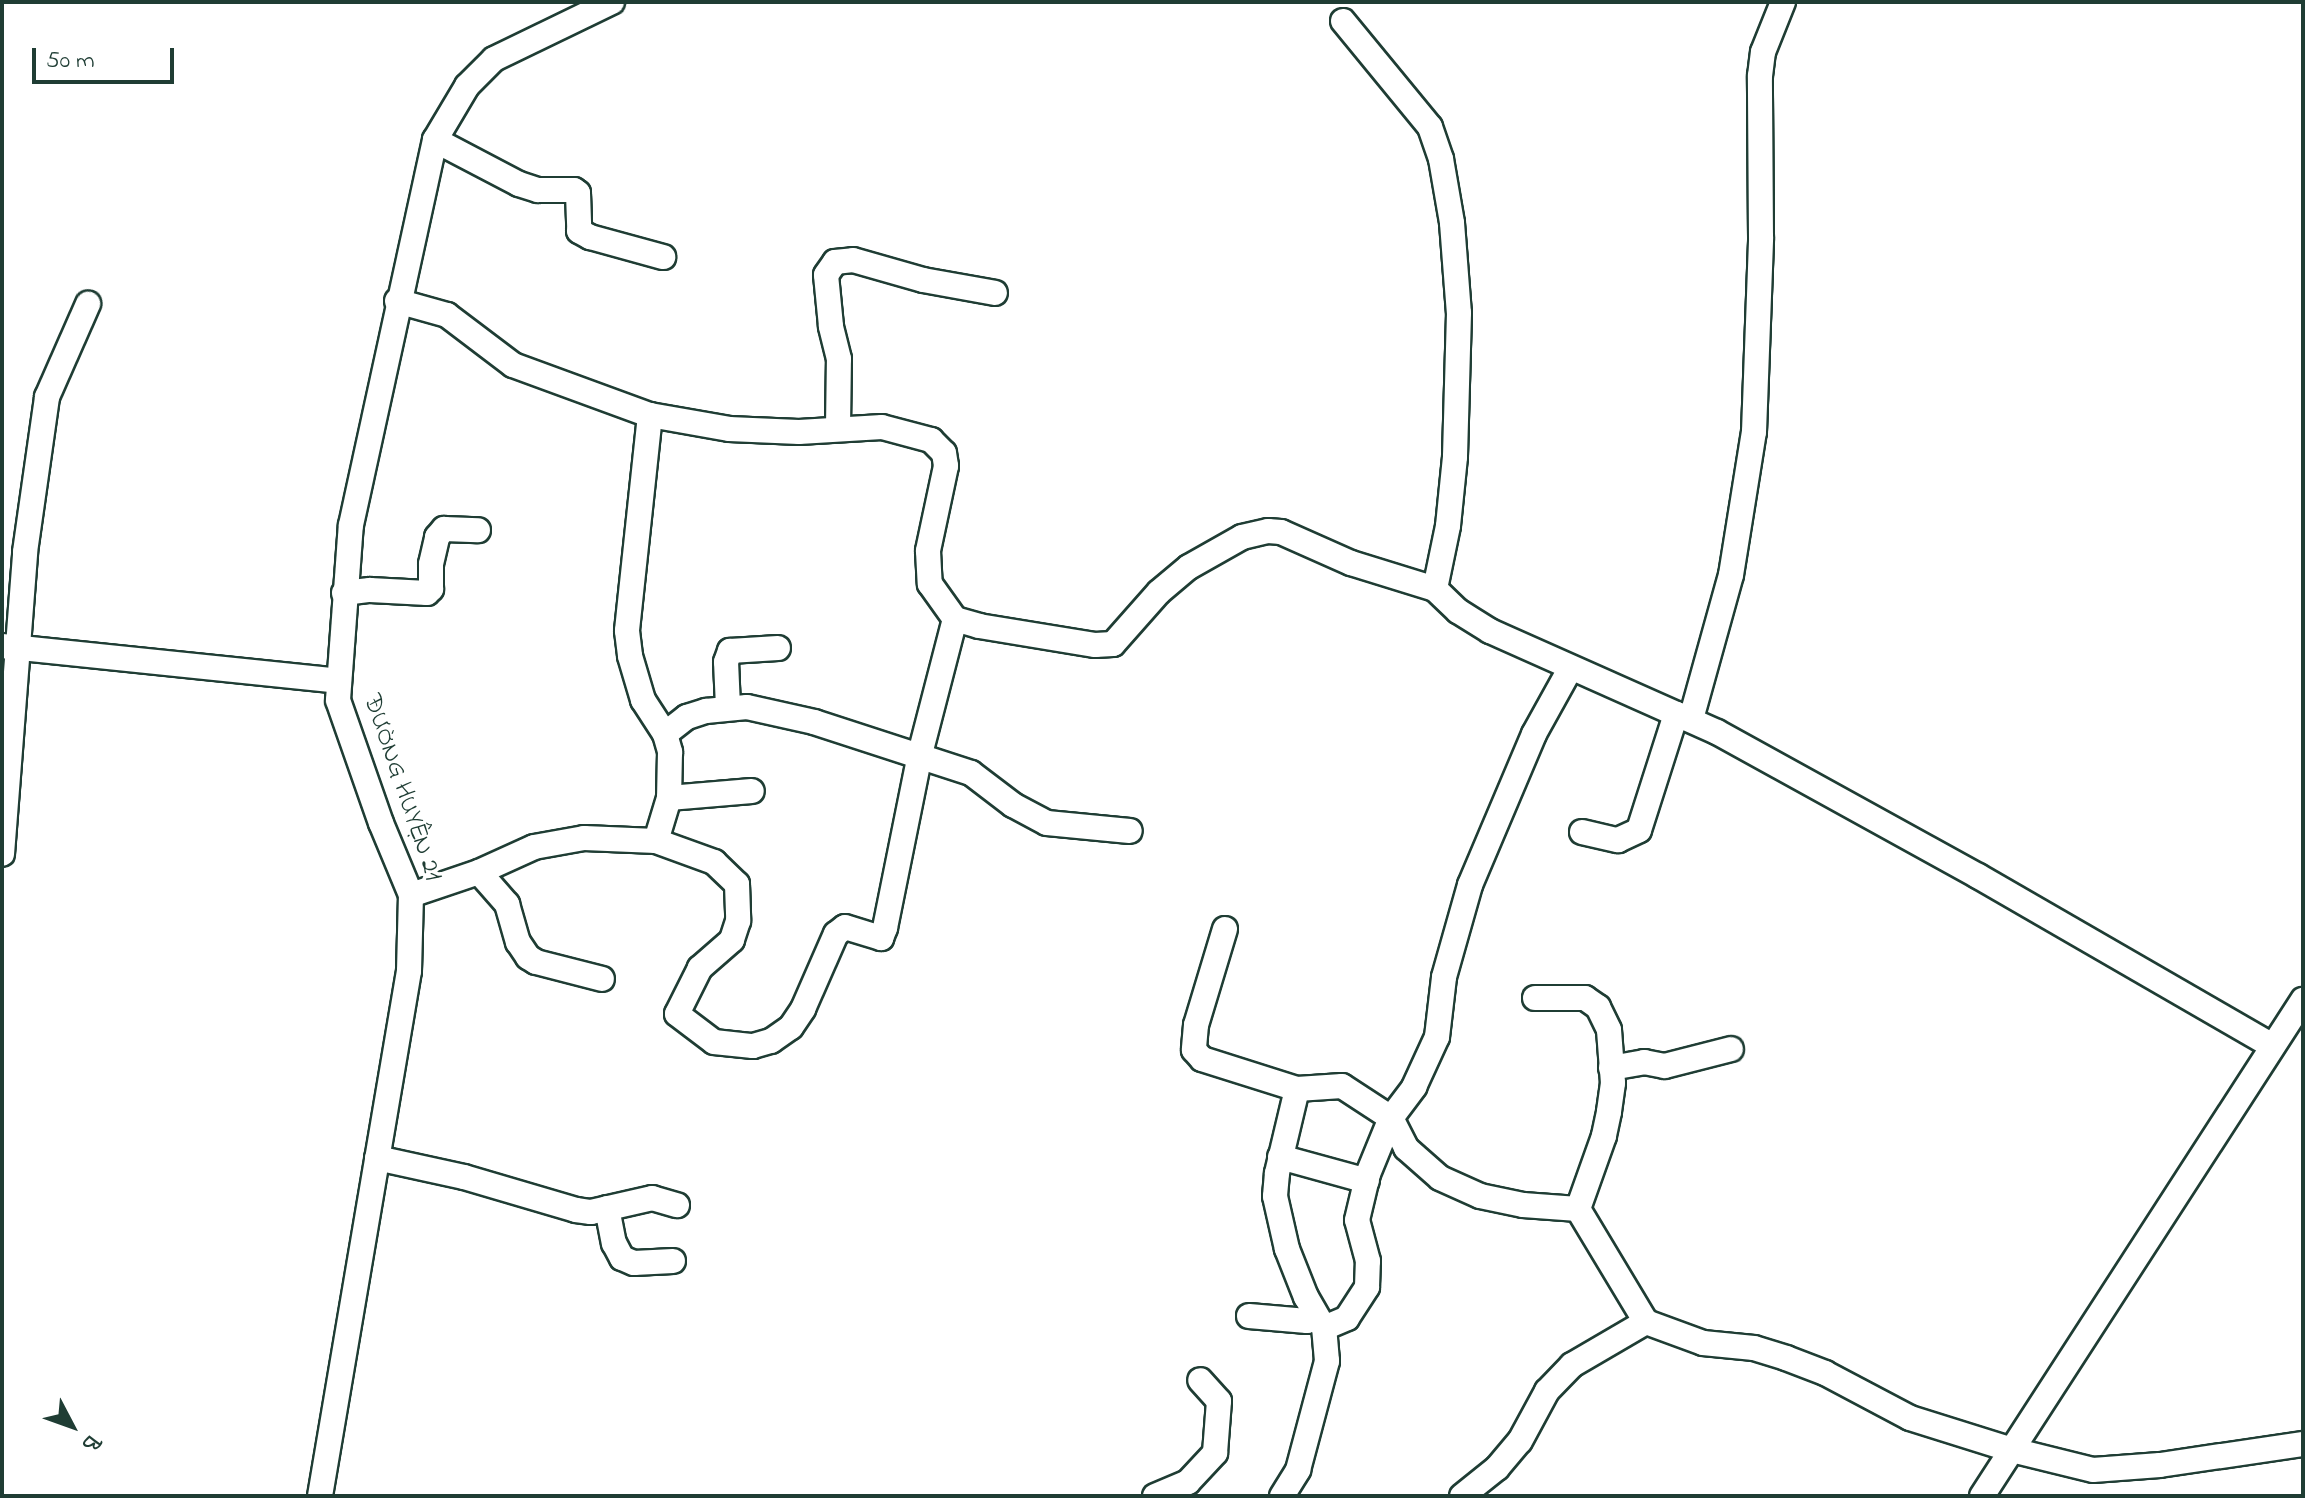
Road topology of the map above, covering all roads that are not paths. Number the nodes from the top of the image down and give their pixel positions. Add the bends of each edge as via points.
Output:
1 (612, 2) edge
2 (1783, 2) edge
3 (1343, 21) dead end
4 (435, 140) junction
5 (663, 257) dead end
6 (995, 293) dead end
7 (397, 301) junction
8 (88, 304) dead end
9 (650, 415) junction
10 (838, 427) junction
11 (478, 530) dead end
12 (14, 549) edge
13 (1435, 589) junction
14 (344, 593) junction
15 (955, 619) junction
16 (10, 647) edge
17 (778, 648) dead end
18 (1570, 669) junction
19 (338, 681) junction
20 (728, 707) junction
21 (1684, 717) junction
22 (665, 734) junction
23 (920, 754) junction
24 (752, 791) dead end
25 (669, 798) junction
26 (1130, 831) dead end
27 (1582, 832) dead end
28 (656, 841) junction
29 (2, 854) edge
30 (479, 872) junction
31 (411, 895) junction
32 (1225, 929) dead end
33 (602, 979) dead end
34 (1535, 998) dead end
35 (2303, 1000) edge
36 (2272, 1046) junction
37 (1731, 1049) dead end
38 (1611, 1068) junction
39 (1297, 1089) junction
40 (1391, 1118) junction
41 (1280, 1157) junction
42 (377, 1158) junction
43 (1367, 1181) junction
44 (677, 1205) dead end
45 (607, 1208) junction
46 (1578, 1209) junction
47 (673, 1261) dead end
48 (1249, 1316) dead end
49 (1320, 1322) junction
50 (1646, 1322) junction
51 (1200, 1380) dead end
52 (2303, 1444) edge
53 (2012, 1450) junction
54 (320, 1496) edge
55 (1155, 1496) edge
56 (1282, 1496) edge
57 (1462, 1496) edge
58 (1982, 1496) edge

1 - 4 street, ĐƯỜNG HUYỆN 21 via 494,59 467,86
2 - 21 street via 1763,52 1760,76 1754,432 1731,575
3 - 13 street via 1430,127 1452,223 1459,313 1455,457
4 - 5 street via 519,184 574,190 579,231
4 - 7 street, ĐƯỜNG HUYỆN 21
6 - 10 street via 853,260 835,262 826,275 839,359
7 - 9 street via 447,315 513,365
7 - 14 street, ĐƯỜNG HUYỆN 21 via 351,525
8 - 12 street via 47,397
9 - 10 street via 729,429 799,432
9 - 22 street via 627,631 643,700
10 - 15 street via 882,427 940,446 946,466 928,551 928,576
11 - 14 street via 444,529 437,537 427,593
12 - 16 street
13 - 15 street via 1268,531 1242,537 1189,567 1113,644 1023,634
13 - 18 street via 1472,622
14 - 19 street, ĐƯỜNG HUYỆN 21
15 - 23 street
16 - 19 street
16 - 29 street
17 - 20 street via 730,651
18 - 21 street
18 - 40 street via 1534,734 1470,885 1444,977 1437,1037 1414,1087
19 - 31 street, ĐƯỜNG HUYỆN 21 via 338,700
20 - 22 street via 687,717
20 - 23 street via 814,722
21 - 27 street via 1639,830 1618,840
21 - 36 street via 1978,876
22 - 25 street via 672,771
23 - 26 street via 971,773 1047,823
23 - 28 street via 881,938 845,927 836,934 803,1009 791,1027 771,1041 753,1046 714,1042 677,1014 700,968 732,940 738,921 737,884 714,862
24 - 25 street
25 - 28 street
28 - 30 street via 556,842
30 - 31 street
30 - 33 street via 507,904 528,957
31 - 42 street, ĐƯỜNG HUYỆN 21 via 409,971
32 - 39 street via 1196,1025 1194,1050 1213,1064
34 - 38 street via 1585,998 1598,1007 1609,1030
35 - 36 street
36 - 53 street
37 - 38 street via 1665,1066 1644,1062
38 - 46 street via 1604,1136
39 - 40 street via 1342,1086
39 - 41 street
40 - 43 street
40 - 46 street via 1406,1148 1440,1178 1480,1196
41 - 43 street
41 - 49 street via 1277,1210 1287,1249
42 - 45 street via 576,1210
42 - 54 street, ĐƯỜNG HUYỆN 21
43 - 49 street via 1357,1220 1368,1261 1367,1287 1347,1318
44 - 45 street via 652,1198
45 - 47 street via 622,1258 634,1263
46 - 50 street
48 - 49 street
49 - 56 street via 1327,1361 1298,1470
50 - 53 street via 1703,1343 1754,1348 1786,1358 1910,1418
50 - 57 street via 1572,1365 1547,1391 1520,1441
51 - 55 street via 1219,1401 1215,1453 1188,1482
52 - 53 street via 2093,1470
53 - 58 street

